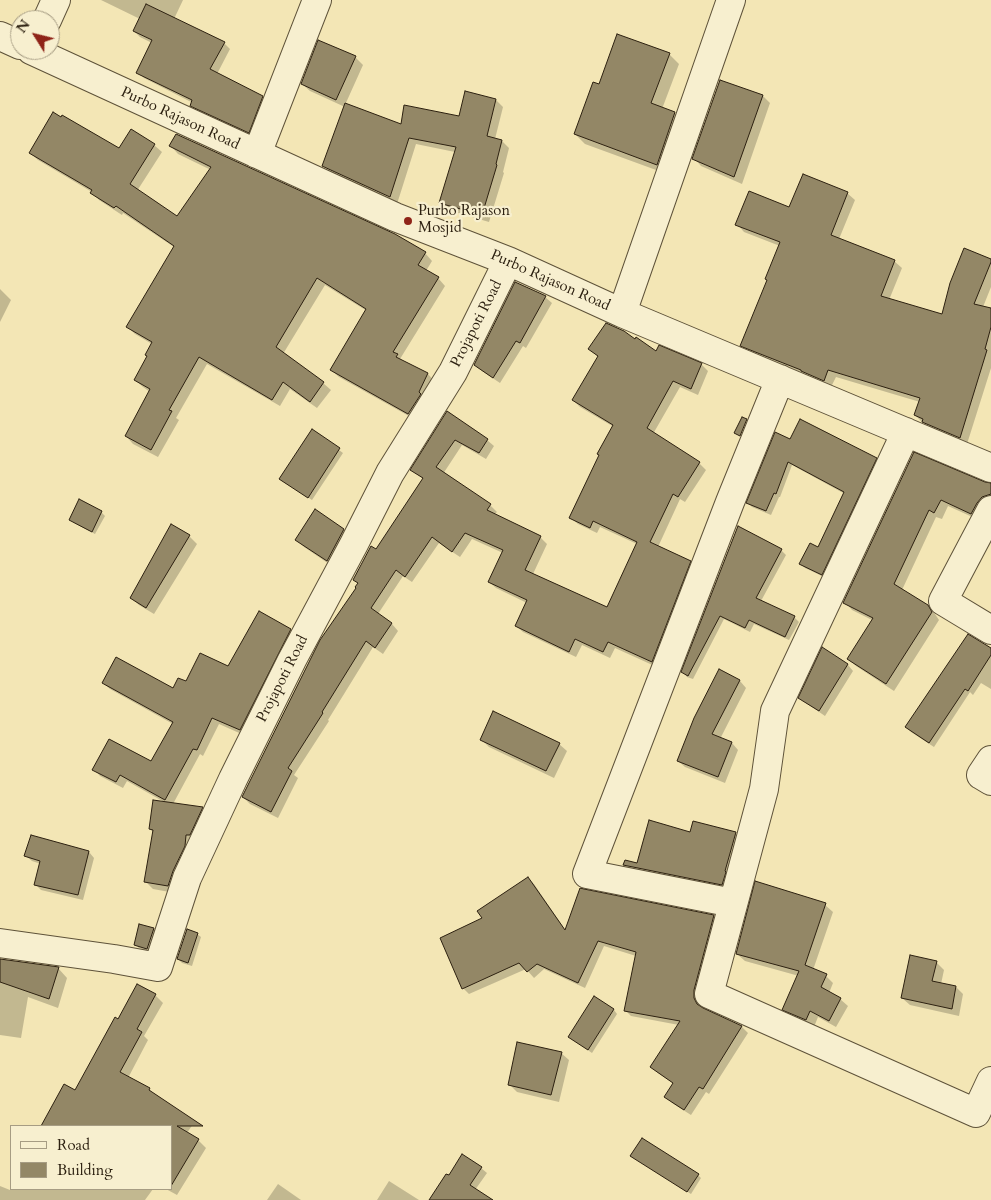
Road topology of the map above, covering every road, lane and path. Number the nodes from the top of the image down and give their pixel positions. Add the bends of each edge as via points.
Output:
1 (318, 0) edge
2 (731, 0) edge
3 (54, 60) edge
4 (257, 154) junction
5 (508, 261) junction
6 (622, 313) junction
7 (780, 380) junction
8 (906, 432) junction
9 (991, 468) edge
10 (991, 510) edge
11 (991, 630) edge
12 (991, 760) edge
13 (991, 782) edge
14 (733, 903) junction
15 (0, 943) edge
16 (991, 1081) edge

1 - 4 street
2 - 6 street
3 - 4 street, Purbo Rajason Road
4 - 5 street, Purbo Rajason Road via 395,217
5 - 6 street, Purbo Rajason Road
5 - 15 street, Projapoti Road via 453,372 390,472 233,779 187,878 158,967
6 - 7 street, Purbo Rajason Road
7 - 8 street, Purbo Rajason Road
7 - 14 street via 587,874
8 - 9 street, Purbo Rajason Road
8 - 14 street via 775,710 764,789
10 - 11 street via 943,601
12 - 13 street via 981,775
14 - 16 street via 709,994 976,1113

